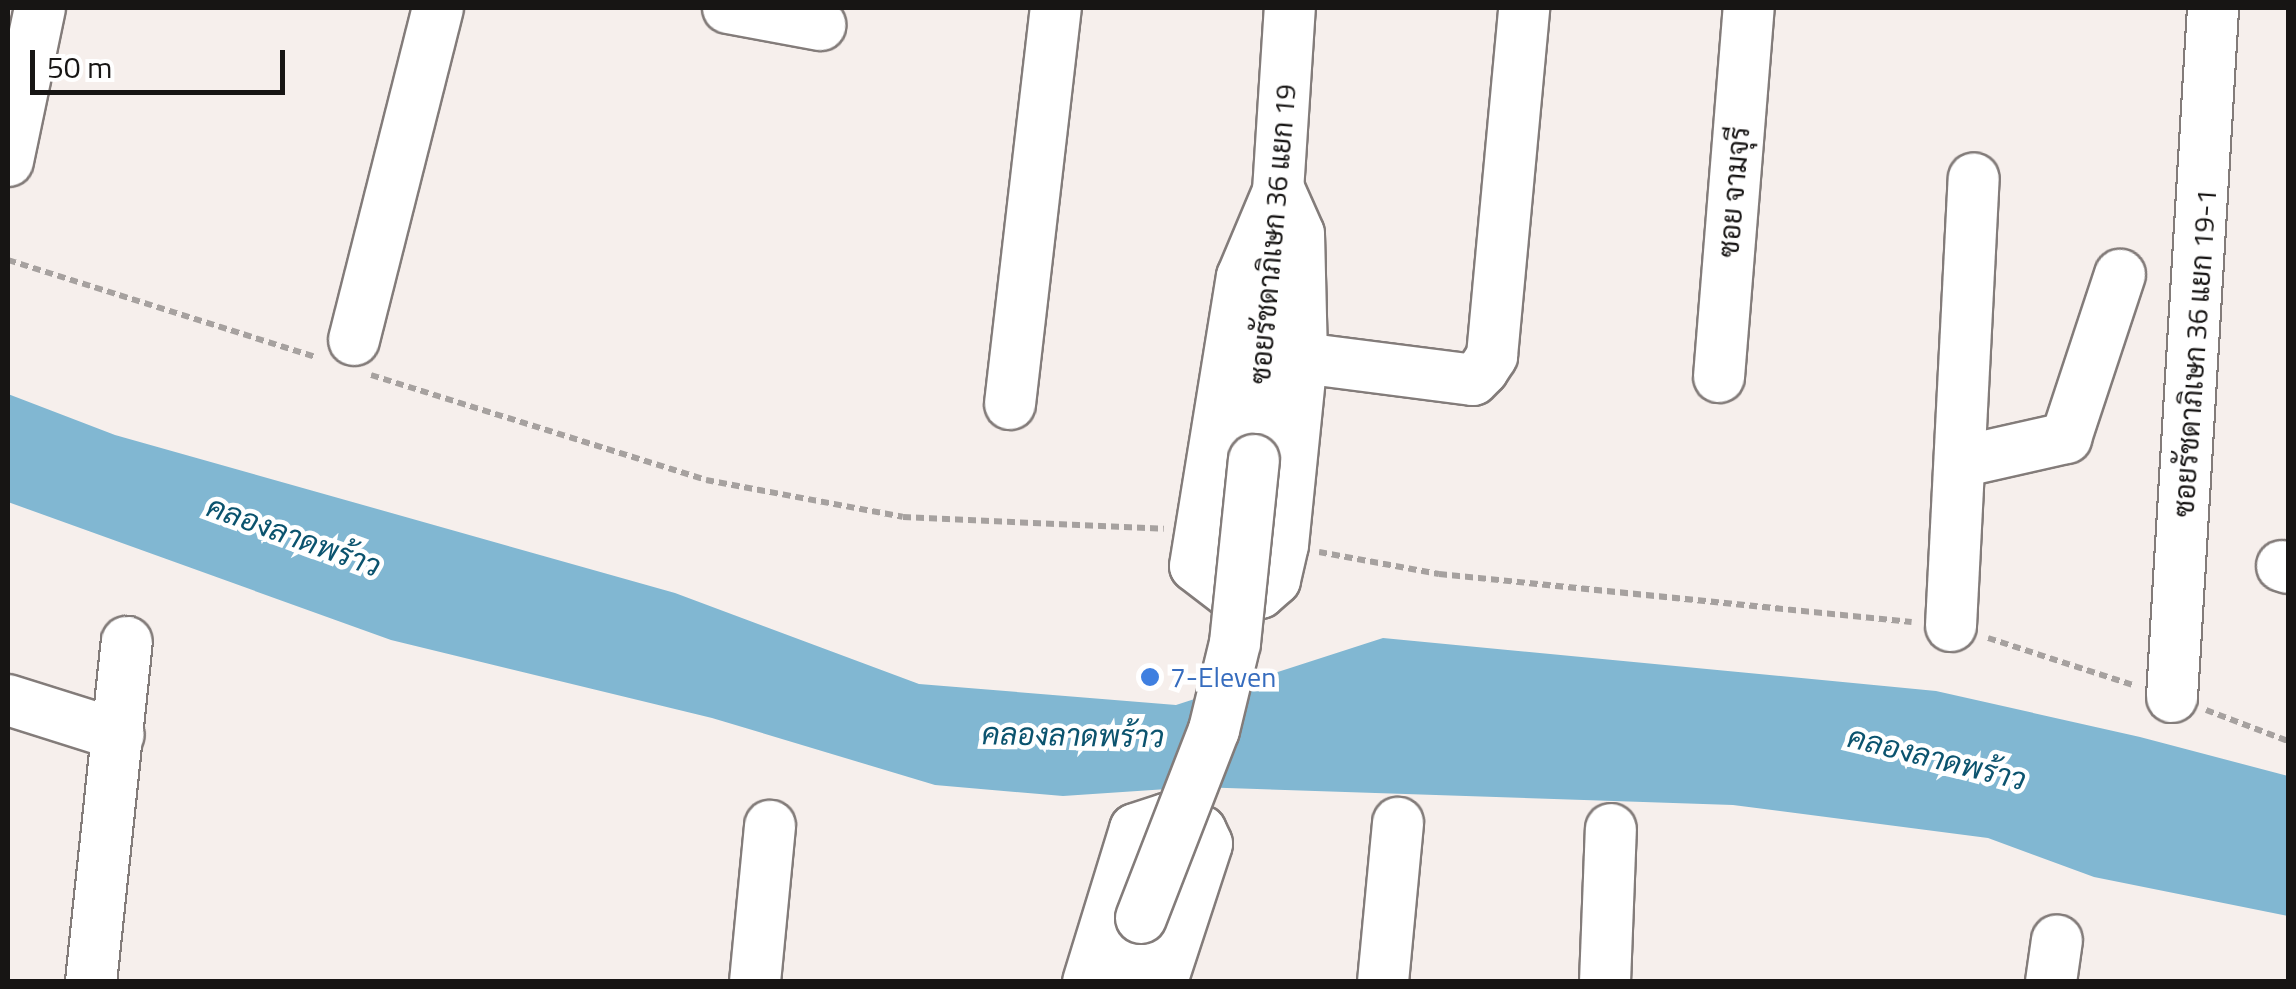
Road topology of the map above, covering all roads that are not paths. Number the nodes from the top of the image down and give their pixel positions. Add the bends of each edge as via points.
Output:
1 (40, 8) edge
2 (438, 8) edge
3 (728, 8) edge
4 (1056, 8) edge
5 (1290, 8) edge
6 (1524, 8) edge
7 (1749, 8) edge
8 (2213, 8) edge
9 (820, 25) dead end
10 (8, 161) edge
11 (1974, 179) dead end
12 (1279, 189) junction
13 (2120, 275) dead end
14 (350, 358) road end
15 (1302, 358) junction
16 (1719, 377) dead end
17 (1010, 404) dead end
18 (1964, 460) junction
19 (1950, 626) road end
20 (127, 642) dead end
21 (2172, 698) road end
22 (8, 700) edge
23 (119, 736) junction
24 (1398, 823) dead end
25 (770, 826) dead end
26 (1611, 829) dead end
27 (92, 982) edge
28 (755, 982) edge
29 (1088, 982) edge
30 (1126, 982) edge
31 (1162, 982) edge
32 (1383, 982) edge
33 (1604, 982) edge

1 - 10 street
2 - 14 street
3 - 9 street
4 - 17 street
5 - 12 street, ซอยรัชดาภิเษก 36 แยก 19
6 - 15 street via 1492,356 1473,380
7 - 16 street, ซอย จามจุรี
8 - 21 street, ซอยรัชดาภิเษก 36 แยก 19-1
11 - 18 street
12 - 15 street via 1299,234
12 - 15 street via 1242,277 1200,532 1199,577 1230,592 1260,593 1276,580
12 - 30 street, ซอยรัชดาภิเษก 36 แยก 19, bridge via 1235,643 1214,730 1141,918
13 - 18 street via 2066,438
18 - 19 street
20 - 23 street
22 - 23 street
23 - 27 street
24 - 32 street
25 - 28 street
26 - 33 street
29 - 31 street via 1136,828 1166,819 1201,831 1207,844

